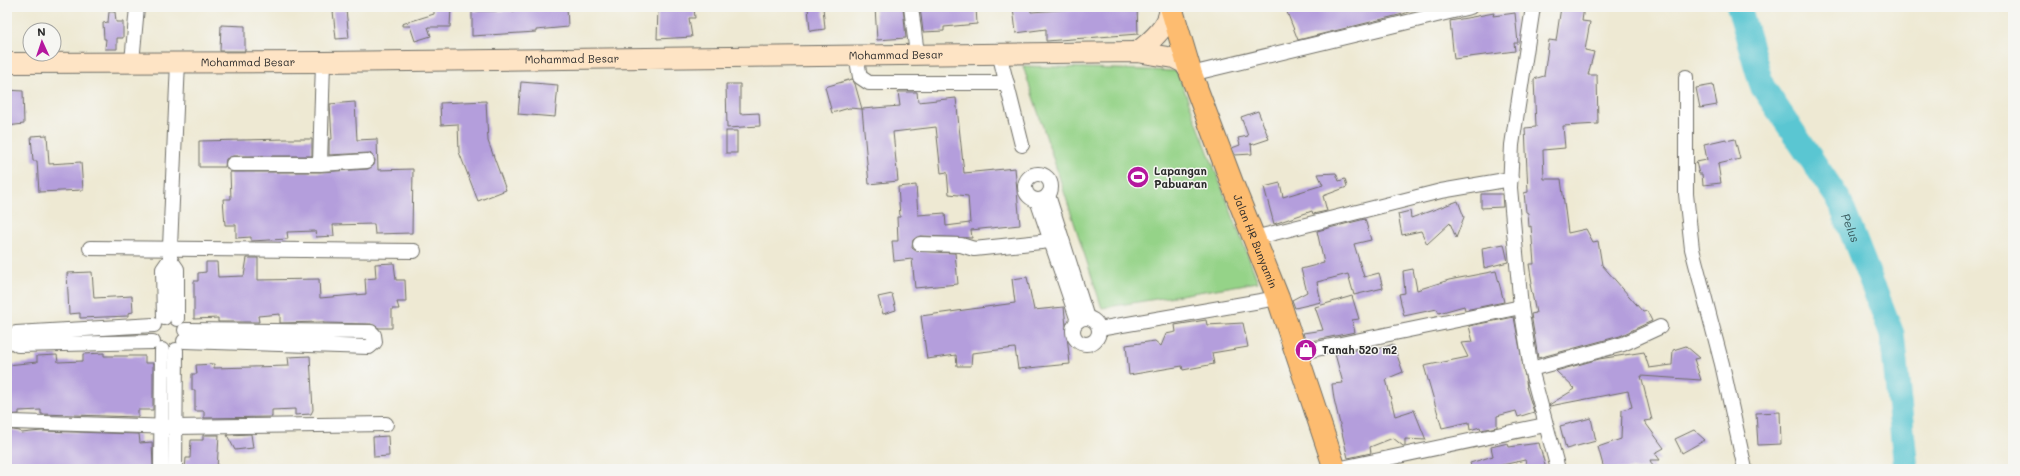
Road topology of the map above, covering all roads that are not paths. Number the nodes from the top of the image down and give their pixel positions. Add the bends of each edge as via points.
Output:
1 (137, 7) edge
2 (911, 7) edge
3 (1170, 7) edge
4 (1470, 7) edge
5 (1533, 7) edge
6 (1137, 52) junction
7 (999, 53) junction
8 (917, 54) junction
9 (856, 55) junction
10 (132, 62) junction
11 (178, 62) junction
12 (323, 62) junction
13 (7, 63) edge
14 (1191, 74) junction
15 (1686, 77) dead end
16 (1007, 83) junction
17 (1022, 145) dead end
18 (368, 161) dead end
19 (234, 164) dead end
20 (320, 164) junction
21 (1511, 179) junction
22 (1254, 238) junction
23 (1050, 241) junction
24 (920, 244) dead end
25 (90, 248) dead end
26 (414, 251) dead end
27 (170, 253) junction
28 (1278, 298) junction
29 (1521, 307) junction
30 (1083, 319) junction
31 (1660, 327) dead end
32 (1100, 329) junction
33 (169, 334) junction
34 (1297, 353) junction
35 (1531, 369) junction
36 (12, 422) dead end
37 (386, 424) dead end
38 (1545, 425) junction
39 (168, 427) junction
40 (161, 469) edge
41 (175, 469) edge
42 (1336, 469) edge
43 (1558, 469) edge
44 (1745, 469) edge

1 - 10 street
2 - 8 street
3 - 6 street via 1160,31
3 - 14 main road
4 - 14 street
5 - 21 street via 1512,145
6 - 7 street, Mohammad Besar
6 - 14 street, Jalan HR Bunyamin via 1184,62
7 - 8 street, Mohammad Besar
7 - 16 street
8 - 9 street, Mohammad Besar
9 - 12 street, Mohammad Besar
9 - 16 street via 860,77 869,83
10 - 11 street, Mohammad Besar
10 - 13 street, Mohammad Besar
11 - 12 street, Mohammad Besar
11 - 27 street
12 - 20 street
14 - 22 main road, Jalan HR Bunyamin
15 - 44 street via 1686,194 1692,249 1722,364
16 - 17 street
18 - 20 street
19 - 20 street
21 - 22 street via 1441,191
21 - 29 street
22 - 28 main road, Jalan HR Bunyamin
23 - 24 street via 974,249 961,245
23 - 30 street
23 - 30 street via 1042,198
25 - 27 street
26 - 27 street
27 - 33 street via 163,269
28 - 32 street
28 - 34 main road, Jalan HR Bunyamin
29 - 34 street
29 - 35 street
30 - 32 street via 1095,321
30 - 32 street via 1073,327 1072,332 1082,344 1096,340
31 - 35 street via 1623,344
33 - 33 street via 18,345 12,338 16,333
33 - 33 street via 371,332 375,342 370,346
33 - 39 street
34 - 42 main road, Jalan HR Bunyamin
35 - 38 street
36 - 39 street
37 - 39 street
38 - 42 street
38 - 43 street
39 - 40 street
39 - 41 street

